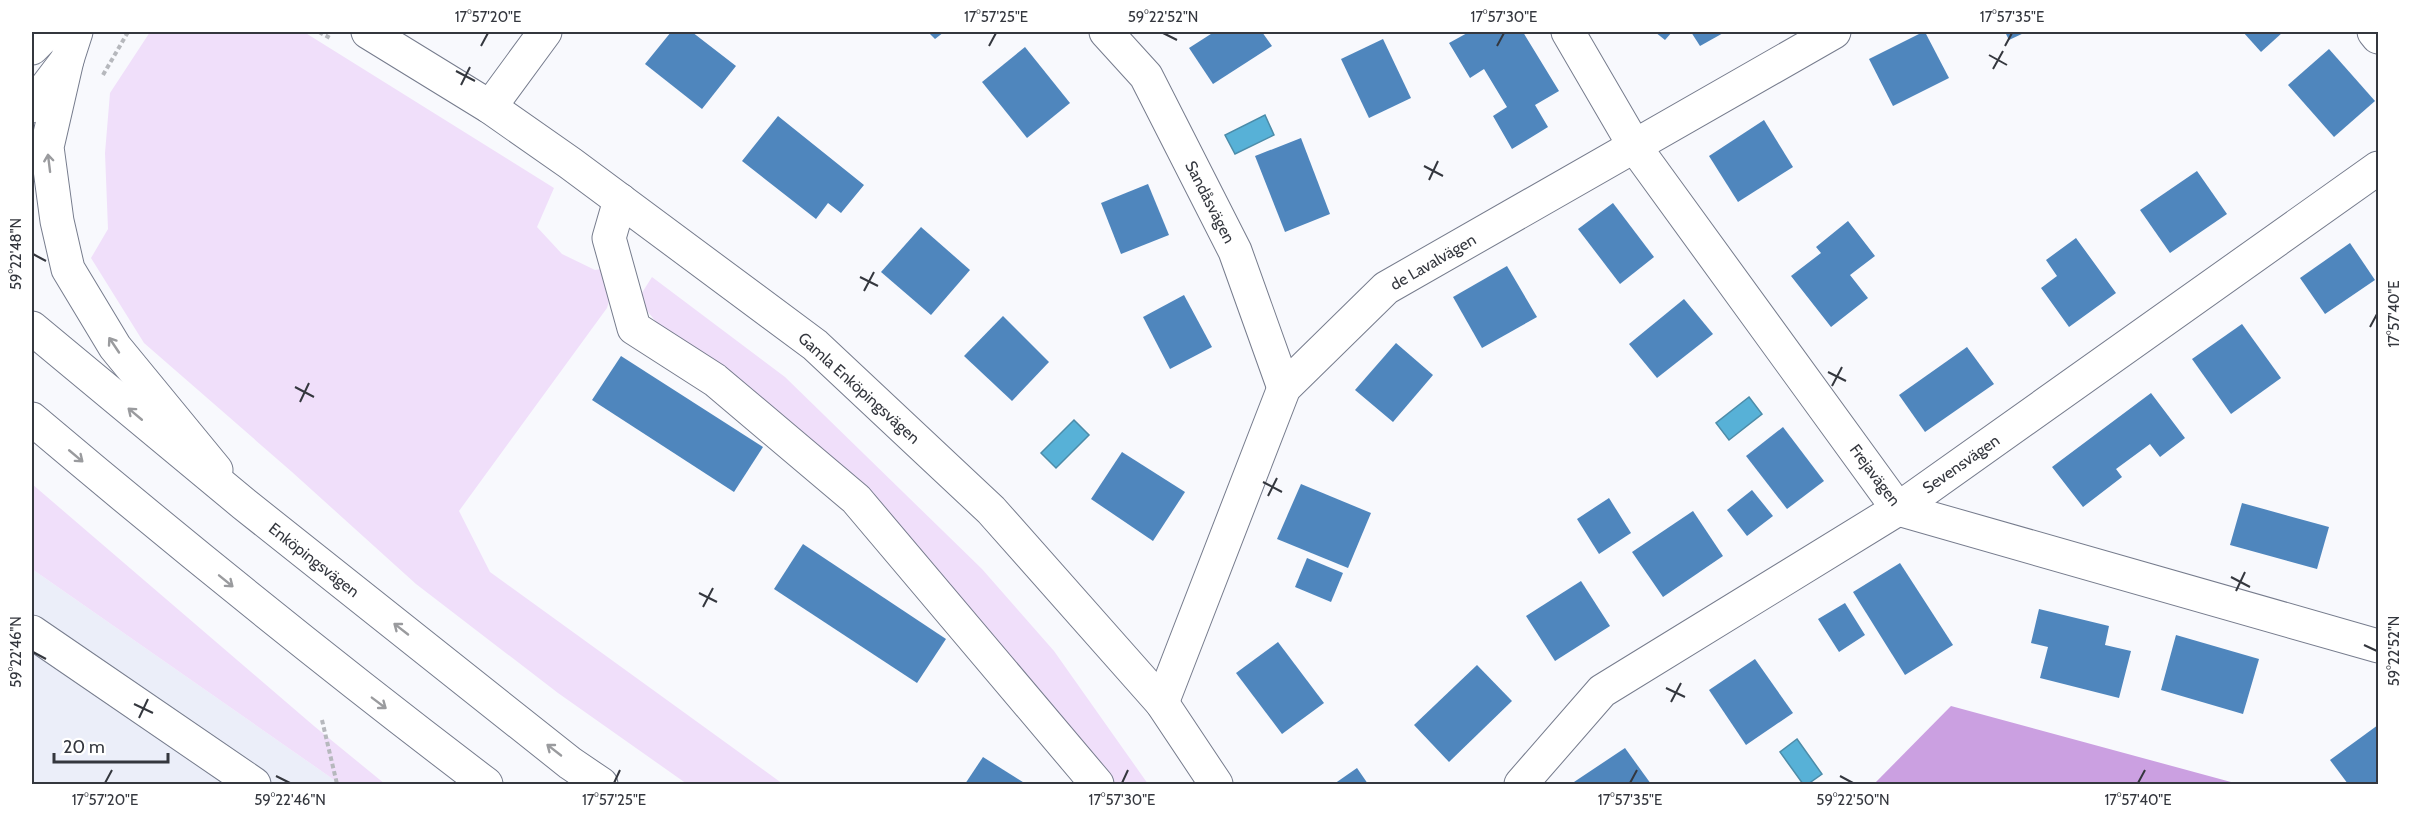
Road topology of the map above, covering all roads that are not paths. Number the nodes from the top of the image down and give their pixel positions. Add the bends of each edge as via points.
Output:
1 (48, 32) edge
2 (545, 32) edge
3 (1106, 32) edge
4 (1568, 32) edge
5 (1834, 32) edge
6 (2374, 32) edge
7 (354, 37) edge
8 (2379, 37) edge
9 (72, 46) edge
10 (32, 48) edge
11 (32, 106) edge
12 (490, 107) junction
13 (1635, 147) junction
14 (2379, 168) edge
15 (620, 200) junction
16 (32, 328) edge
17 (1284, 388) junction
18 (32, 419) edge
19 (244, 504) junction
20 (1898, 509) junction
21 (32, 632) edge
22 (2379, 645) edge
23 (1162, 704) junction
24 (254, 784) edge
25 (486, 784) edge
26 (601, 784) edge
27 (1097, 784) edge
28 (1216, 784) edge
29 (1521, 784) edge

1 - 10 street
2 - 12 street
3 - 17 street, Sandåsvägen via 1146,76 1236,251
4 - 13 street, Frejavägen
5 - 13 street, de Lavalvägen
6 - 8 street
7 - 12 street, Gamla Enköpingsvägen
9 - 11 street
19 -> 9 street via 115,347 68,270 47,147
12 - 15 street, Gamla Enköpingsvägen
13 - 17 street, de Lavalvägen via 1386,288
13 - 20 street, Frejavägen
14 - 20 street, Sevensvägen
15 - 23 street, Gamla Enköpingsvägen via 823,353 991,510
15 - 27 street via 609,238 634,328 715,380 856,499
19 -> 16 street, Enköpingsvägen
17 - 23 street, de Lavalvägen
18 -> 25 street via 189,551
26 -> 19 street, Enköpingsvägen
20 - 22 street, Frejavägen
20 - 29 street, Sevensvägen via 1602,691
21 - 24 street
23 - 28 street, Gamla Enköpingsvägen

